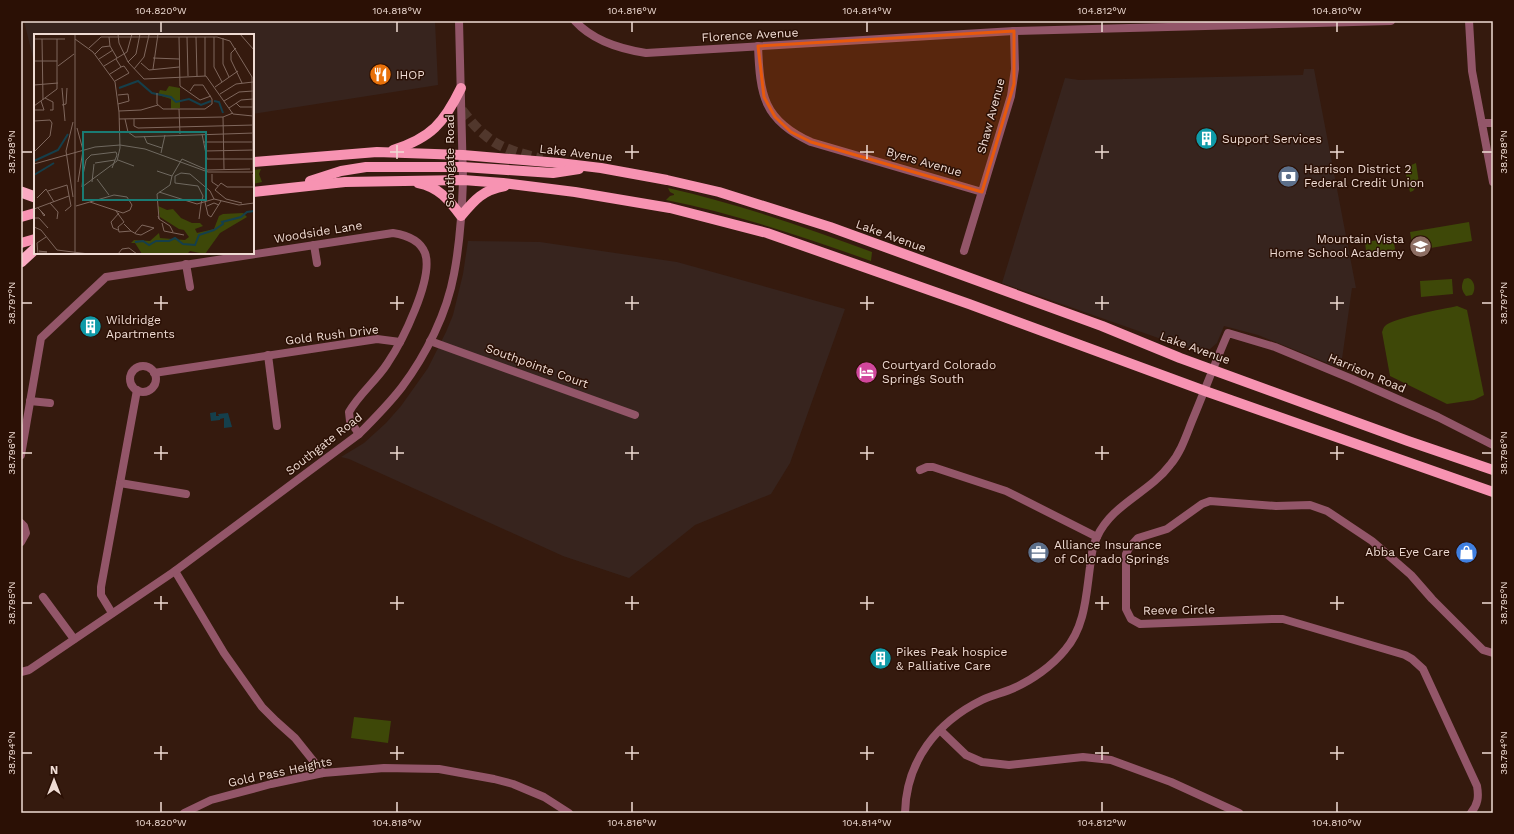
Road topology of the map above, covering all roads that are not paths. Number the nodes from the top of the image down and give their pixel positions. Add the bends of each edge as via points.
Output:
1 (459, 21) edge
2 (575, 21) edge
3 (1391, 21) edge
4 (1469, 21) edge
5 (1197, 23) edge
6 (1014, 31) junction
7 (758, 46) junction
8 (461, 88) junction
9 (1482, 123) junction
10 (1493, 123) edge
11 (386, 152) junction
12 (463, 155) junction
13 (254, 162) edge
14 (463, 167) junction
15 (592, 168) junction
16 (463, 180) junction
17 (402, 181) junction
18 (1493, 182) edge
19 (513, 184) junction
20 (291, 188) junction
21 (21, 192) edge
22 (254, 192) edge
23 (982, 192) junction
24 (34, 197) edge
25 (34, 213) edge
26 (21, 216) edge
27 (461, 216) junction
28 (34, 239) edge
29 (21, 243) edge
30 (314, 245) junction
31 (34, 250) edge
32 (964, 251) dead end
33 (253, 254) edge
34 (254, 254) edge
35 (21, 262) edge
36 (317, 263) dead end
37 (186, 264) junction
38 (190, 287) dead end
39 (430, 341) junction
40 (400, 342) junction
41 (268, 355) junction
42 (1213, 369) junction
43 (154, 373) junction
44 (137, 390) junction
45 (1205, 391) junction
46 (30, 401) junction
47 (50, 403) dead end
48 (635, 415) dead end
49 (277, 426) dead end
50 (359, 434) junction
51 (1493, 445) edge
52 (21, 455) edge
53 (920, 470) dead end
54 (1493, 470) edge
55 (120, 483) junction
56 (1493, 492) edge
57 (186, 494) dead end
58 (21, 523) edge
59 (1097, 537) junction
60 (21, 542) edge
61 (175, 571) junction
62 (43, 597) dead end
63 (112, 613) junction
64 (74, 639) junction
65 (1493, 653) edge
66 (21, 672) edge
67 (940, 730) junction
68 (323, 773) junction
69 (184, 813) edge
70 (569, 813) edge
71 (906, 813) edge
72 (1239, 813) edge
73 (1471, 813) edge

1 - 8 street, Southgate Road
2 - 7 street, Florence Avenue via 599,39 633,51
3 - 5 street, Florence Avenue
4 - 9 street via 1472,71
5 - 6 street, Florence Avenue
6 - 7 street, Florence Avenue
6 - 23 street, Shaw Avenue via 1014,84
7 - 23 street, Byers Avenue via 759,74 764,97 775,117 790,132 811,142
8 - 11 main road via 446,116 433,130 410,145
8 - 12 street, Southgate Road
9 - 10 street
9 - 18 street
11 - 12 main road, Lake Avenue
11 - 13 main road, Lake Avenue
12 - 14 street, Southgate Road
12 - 15 main road, Lake Avenue
14 - 15 main road via 553,173
14 - 16 street, Southgate Road
14 - 20 main road via 366,167
15 - 42 main road, Lake Avenue via 689,185 770,207 1102,326
16 - 17 main road
16 - 19 main road
16 - 27 street, Southgate Road
17 - 20 main road via 345,182
17 - 27 main road via 423,184 438,191 450,201
19 - 27 main road via 481,194
19 - 45 main road via 662,207 767,233
20 - 22 main road
21 - 24 highway
23 - 32 street, Shaw Avenue
25 - 26 main road
27 - 39 street, Southgate Road via 454,275 441,317
28 - 29 main road
30 - 34 street, Woodside Lane
30 - 36 street
30 - 40 street, Woodside Lane via 393,233 410,237 422,247 427,262 426,273
31 - 35 highway
33 - 37 street, Woodside Lane
37 - 38 street
37 - 46 street, Woodside Lane via 106,277 41,338
39 - 48 street, Southpointe Court
39 - 50 street, Southgate Road via 402,387
40 - 41 street, Gold Rush Drive via 377,339
40 - 50 street via 381,373 349,412 350,421
41 - 43 street, Gold Rush Drive
41 - 49 street
42 - 45 street
42 - 51 street, Harrison Road via 1228,334 1275,347 1352,378
42 - 54 main road, Lake Avenue
43 - 44 street via 156,382 151,389 144,392
43 - 44 street via 149,367 143,366 138,366 132,371 130,382
44 - 55 street
45 - 56 main road
45 - 59 street via 1178,455 1160,476 1110,516
46 - 47 street
46 - 52 street, Woodside Lane
50 - 61 street, Southgate Road
53 - 59 street via 933,468 1006,491
55 - 57 street
55 - 63 street via 100,587 101,595
58 - 60 street via 26,534
59 - 67 street via 1091,557 1081,623 1072,642 1052,662 1024,683 977,703 951,719
61 - 63 street, Southgate Road
61 - 68 street via 224,653 262,707 295,738
62 - 64 street
63 - 64 street, Southgate Road
64 - 66 street, Southgate Road via 29,670
65 - 73 street, Reeve Circle via 1483,650 1411,575 1372,541 1326,511 1310,505 1276,506 1210,501 1167,529 1138,538 1126,554 1126,609 1131,619 1140,624 1283,619 1412,659 1423,669 1477,786 1478,801
67 - 71 street via 930,740 916,765
67 - 72 street via 966,754 982,762 1009,765 1083,757 1112,760 1171,782
68 - 69 street, Gold Pass Heights via 227,795
68 - 70 street, Gold Pass Heights via 384,768 463,772 513,784 544,797

